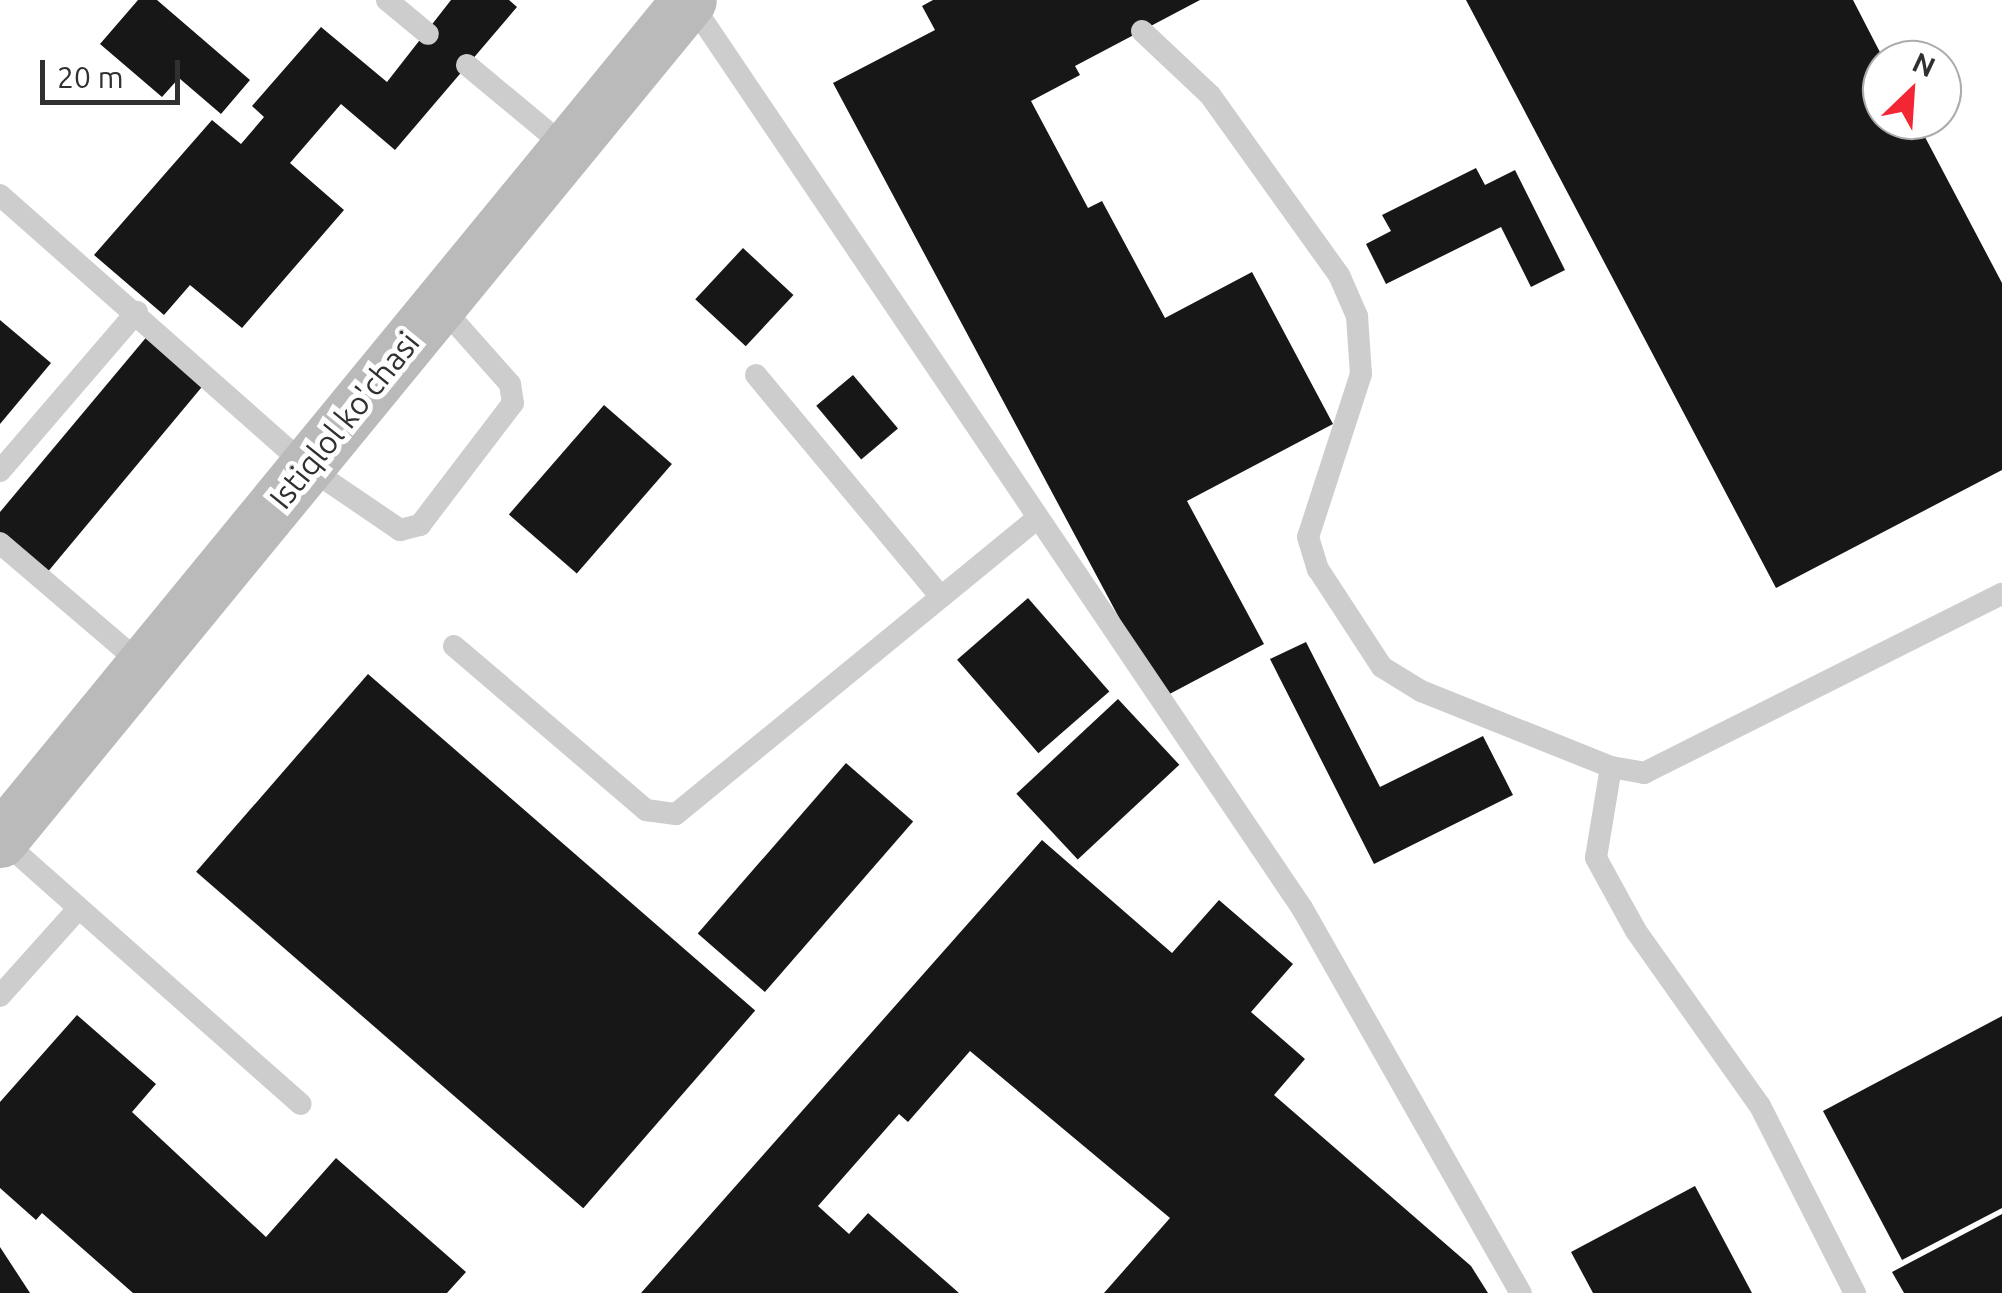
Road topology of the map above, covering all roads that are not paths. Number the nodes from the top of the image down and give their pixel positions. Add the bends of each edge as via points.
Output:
1 (388, 0) edge
2 (689, 0) edge
3 (1142, 31) dead end
4 (428, 34) dead end
5 (467, 66) dead end
6 (568, 149) junction
7 (0, 196) edge
8 (439, 304) junction
9 (138, 312) junction
10 (756, 375) dead end
11 (306, 466) junction
12 (0, 471) edge
13 (1037, 519) junction
14 (0, 543) edge
15 (2002, 594) edge
16 (941, 597) junction
17 (454, 646) dead end
18 (143, 664) junction
19 (1611, 768) junction
20 (0, 840) edge
21 (79, 908) junction
22 (0, 996) edge
23 (301, 1104) dead end
24 (1520, 1293) edge
25 (1855, 1293) edge

1 - 4 lane
2 - 6 main road, Istiqlol ko'chasi
2 - 13 lane
3 - 19 lane via 1210,95 1338,275 1357,316 1361,374 1308,537 1318,569 1382,666 1422,691
5 - 6 lane
6 - 8 main road, Istiqlol ko'chasi
7 - 9 lane
8 - 11 main road, Istiqlol ko'chasi
8 - 11 lane via 510,384 512,403 420,525 400,530
9 - 11 lane
9 - 12 lane
10 - 16 lane
11 - 18 main road, Istiqlol ko'chasi
13 - 16 lane
13 - 24 lane via 1302,908
14 - 18 lane
15 - 19 lane via 1644,772
16 - 17 lane via 676,814 646,810
18 - 20 main road, Istiqlol ko'chasi
19 - 25 lane via 1596,858 1636,931 1760,1106
20 - 21 lane
21 - 22 lane
21 - 23 lane

